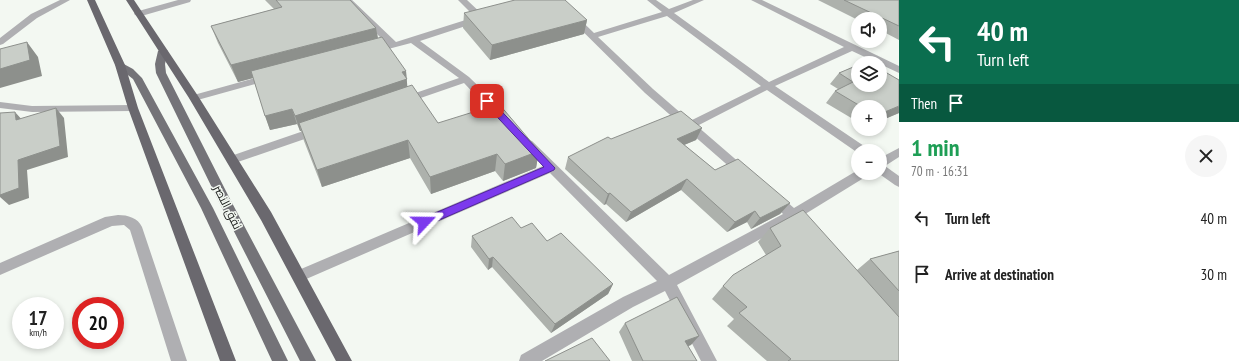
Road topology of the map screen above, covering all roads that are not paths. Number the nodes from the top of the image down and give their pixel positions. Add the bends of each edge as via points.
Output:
1 (66, 0) edge
2 (91, 0) edge
3 (130, 0) edge
4 (187, 0) edge
5 (347, 0) edge
6 (462, 0) edge
7 (555, 0) edge
8 (651, 0) edge
9 (700, 0) edge
10 (755, 0) edge
11 (667, 13) junction
12 (138, 14) junction
13 (592, 36) junction
14 (413, 40) junction
15 (0, 42) edge
16 (393, 44) junction
17 (851, 47) edge
18 (851, 47) edge
19 (854, 48) edge
20 (163, 51) junction
21 (362, 52) edge
22 (120, 65) junction
23 (899, 70) edge
24 (278, 75) edge
25 (466, 79) junction
26 (768, 86) junction
27 (194, 98) junction
28 (398, 102) edge
29 (0, 105) edge
30 (133, 108) junction
31 (508, 123) edge
32 (330, 126) edge
33 (689, 126) junction
34 (519, 134) edge
35 (853, 144) edge
36 (899, 152) edge
37 (232, 160) junction
38 (887, 160) edge
39 (550, 168) junction
40 (887, 171) edge
41 (753, 180) edge
42 (851, 180) edge
43 (899, 182) edge
44 (764, 190) edge
45 (793, 215) junction
46 (808, 232) edge
47 (0, 270) edge
48 (298, 276) junction
49 (668, 284) junction
50 (179, 361) edge
51 (228, 361) edge
52 (280, 361) edge
53 (308, 361) edge
54 (344, 361) edge
55 (528, 361) edge
56 (709, 361) edge

1 - 15 lane via 34,16
2 - 22 highway
3 - 12 highway
4 - 12 lane
5 - 16 lane
6 - 14 lane via 485,17
7 - 13 lane
8 - 11 lane
9 - 11 lane
10 - 17 lane
11 - 13 lane
11 - 26 lane
12 - 20 highway
13 - 33 lane
14 - 16 lane
14 - 25 lane
16 - 21 lane
18 - 26 lane
19 - 23 lane
20 - 27 highway
20 - 53 main road, نفق النصر via 161,73
22 - 30 highway
22 - 52 main road, نفق النصر via 137,78 173,142
24 - 27 lane
25 - 28 lane
25 - 31 lane
26 - 33 lane
26 - 35 lane
27 - 37 highway
29 - 30 lane via 32,109
30 - 51 highway
32 - 37 lane
33 - 41 lane
34 - 39 lane
36 - 38 lane
37 - 48 highway
39 - 48 lane
39 - 49 lane
40 - 43 lane
42 - 45 lane
44 - 45 lane
45 - 46 lane
45 - 49 lane
47 - 50 lane via 110,221 126,220 132,223 136,227
48 - 54 highway
49 - 55 lane via 628,302
49 - 56 lane

